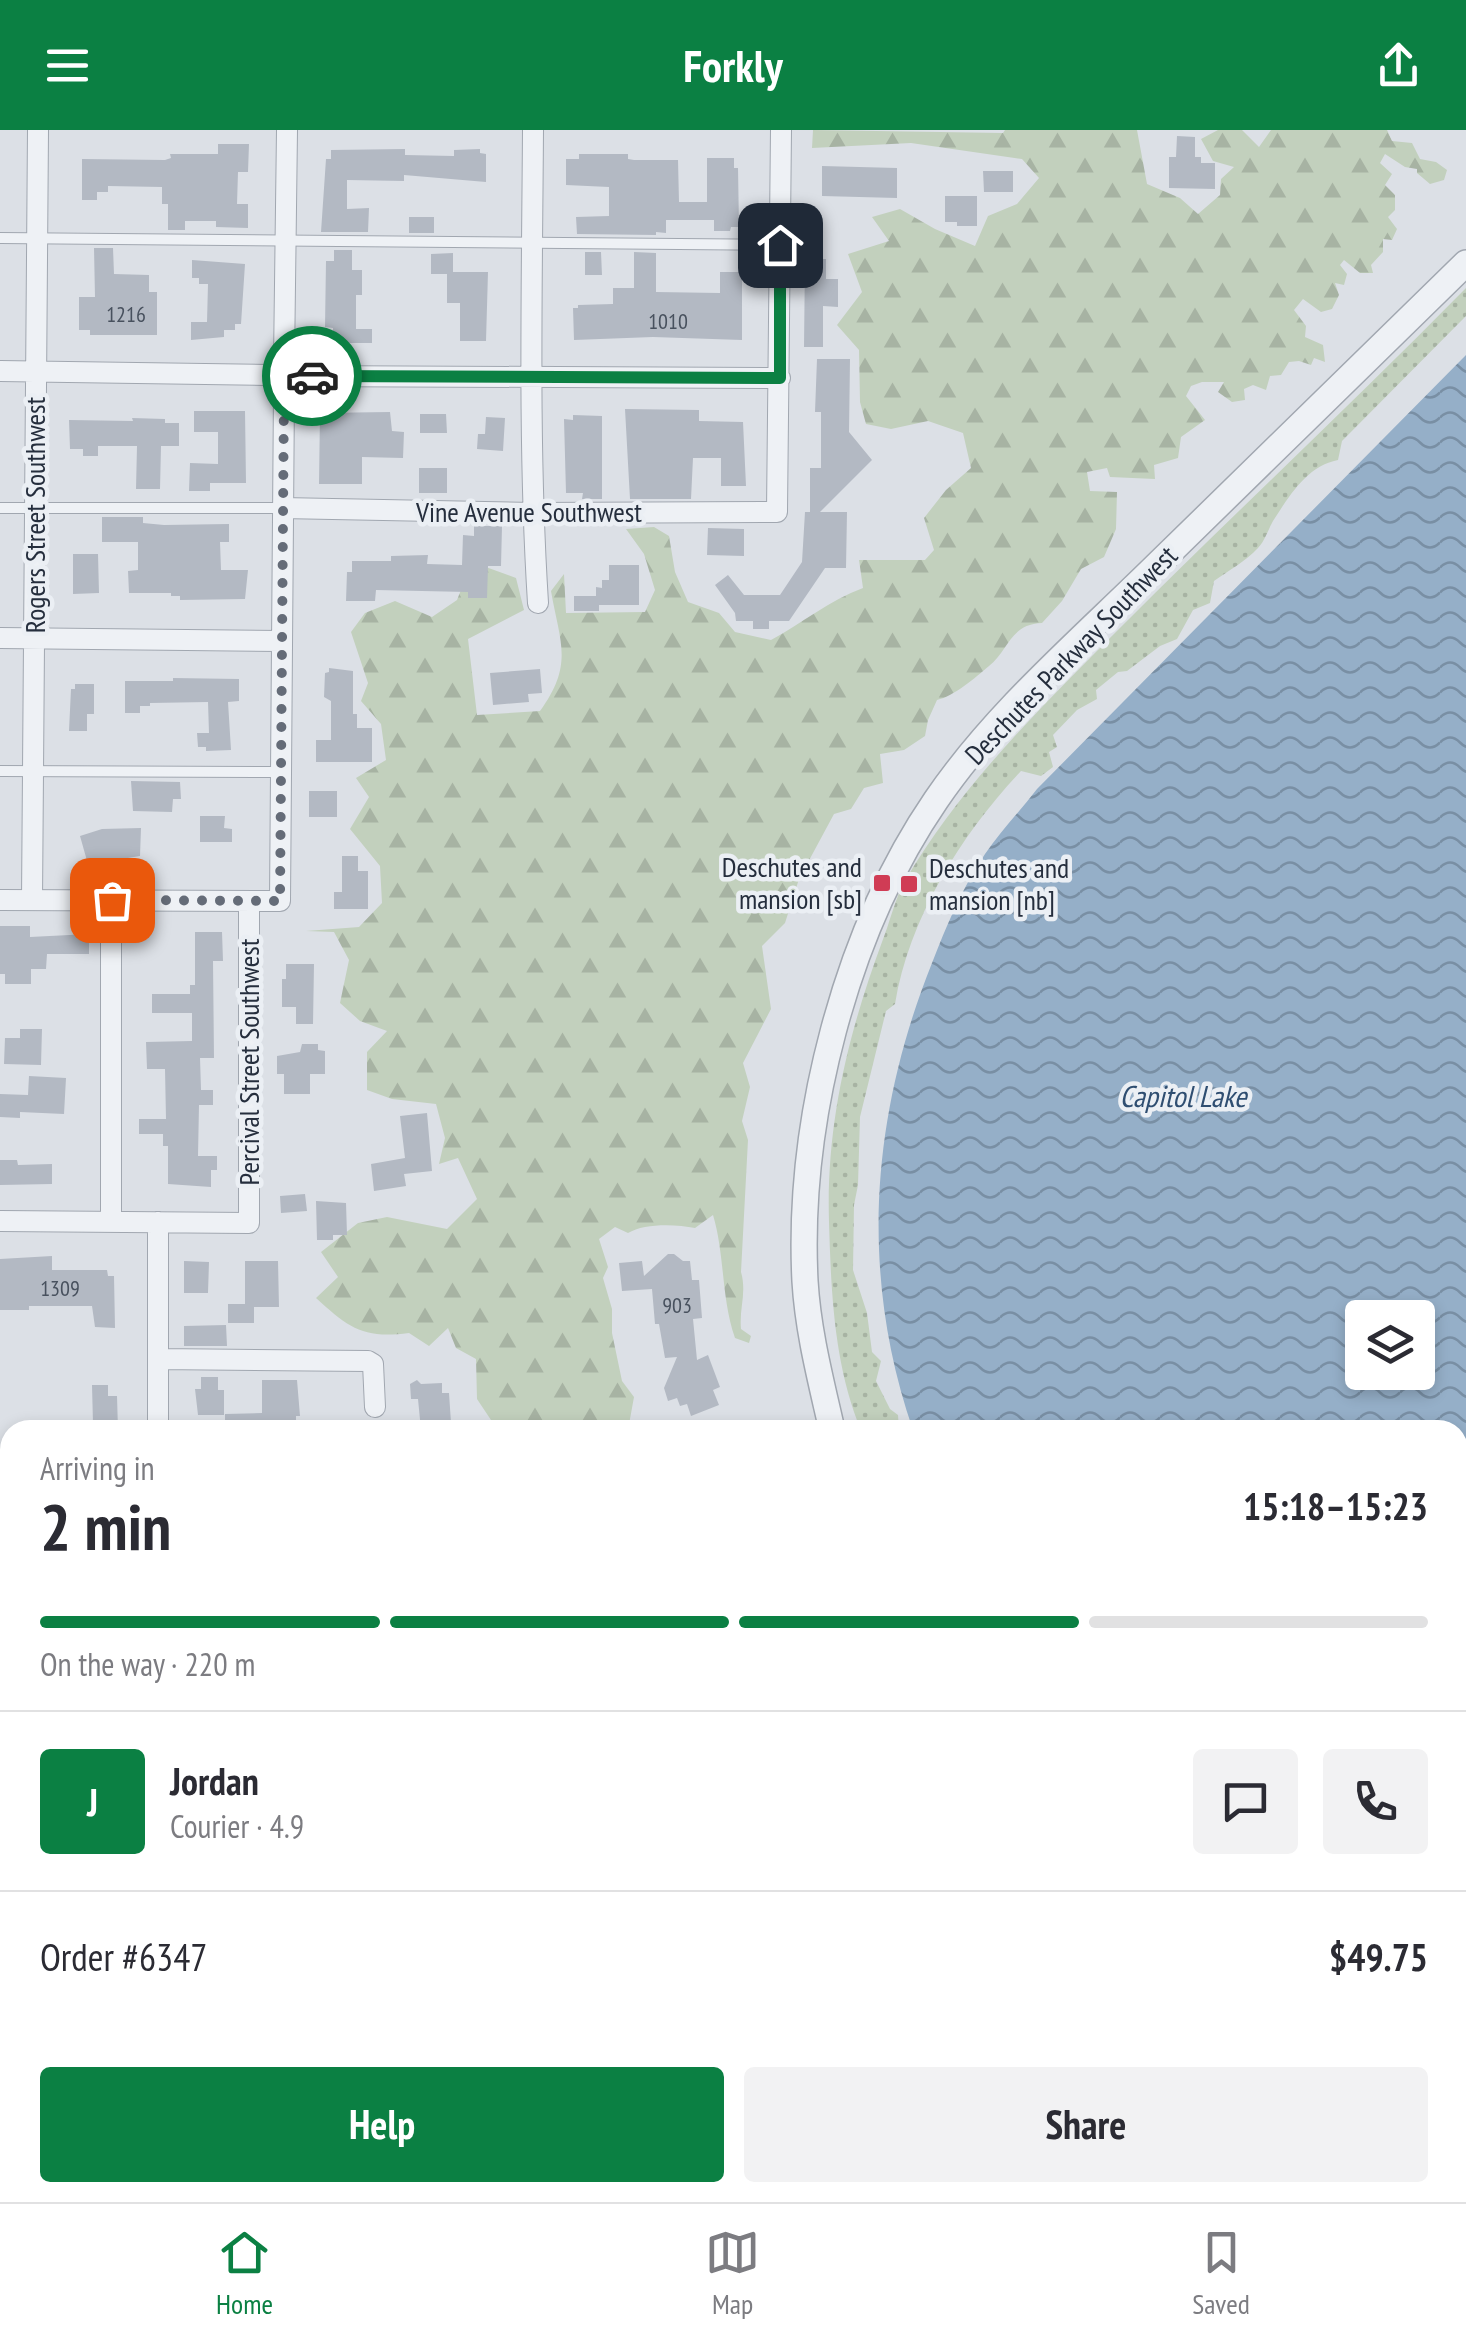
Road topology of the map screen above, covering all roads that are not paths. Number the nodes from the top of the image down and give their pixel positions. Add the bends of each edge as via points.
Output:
1 (38, 130) edge
2 (287, 130) edge
3 (533, 130) edge
4 (781, 130) edge
5 (0, 238) edge
6 (37, 238) junction
7 (284, 240) junction
8 (532, 242) junction
9 (780, 245) junction
10 (1466, 263) edge
11 (0, 371) edge
12 (36, 371) junction
13 (284, 376) junction
14 (531, 376) junction
15 (780, 378) junction
16 (0, 508) edge
17 (37, 508) junction
18 (282, 508) junction
19 (533, 513) junction
20 (538, 603) dead end
21 (0, 638) edge
22 (34, 639) junction
23 (281, 642) junction
24 (0, 771) edge
25 (33, 771) junction
26 (281, 772) junction
27 (0, 900) edge
28 (32, 900) junction
29 (112, 900) junction
30 (249, 901) junction
31 (0, 1221) edge
32 (111, 1222) junction
33 (158, 1222) junction
34 (158, 1359) junction
35 (375, 1407) dead end
36 (158, 1420) edge
37 (830, 1420) edge

1 - 6 street, Rogers Street Southwest
2 - 7 street, Percival Street Southwest
3 - 8 street
4 - 9 street
5 - 6 lane
6 - 7 lane
6 - 12 street, Rogers Street Southwest
7 - 8 lane
7 - 13 street, Percival Street Southwest
8 - 9 lane
8 - 14 street
9 - 15 street
10 - 37 street, Deschutes Parkway Southwest via 1008,713 935,802 907,851 842,998 810,1145 805,1283
11 - 12 street
12 - 13 street
12 - 17 street, Rogers Street Southwest
13 - 14 street
13 - 18 street, Percival Street Southwest
14 - 15 street
14 - 19 street
15 - 19 street, Vine Avenue Southwest via 777,512
16 - 17 lane
17 - 18 lane
17 - 22 street, Rogers Street Southwest
18 - 19 street, Vine Avenue Southwest
18 - 23 street, Percival Street Southwest
19 - 20 street
21 - 22 street
22 - 23 street
22 - 25 street, Rogers Street Southwest
23 - 26 street, Percival Street Southwest
24 - 25 lane
25 - 26 lane
25 - 28 street, Rogers Street Southwest
26 - 30 street, Percival Street Southwest via 280,901
27 - 28 street
28 - 29 street
29 - 30 street
29 - 32 street
30 - 33 street, Percival Street Southwest via 249,1224
31 - 32 street
32 - 33 street
33 - 34 street
34 - 35 street via 368,1361
34 - 36 street

